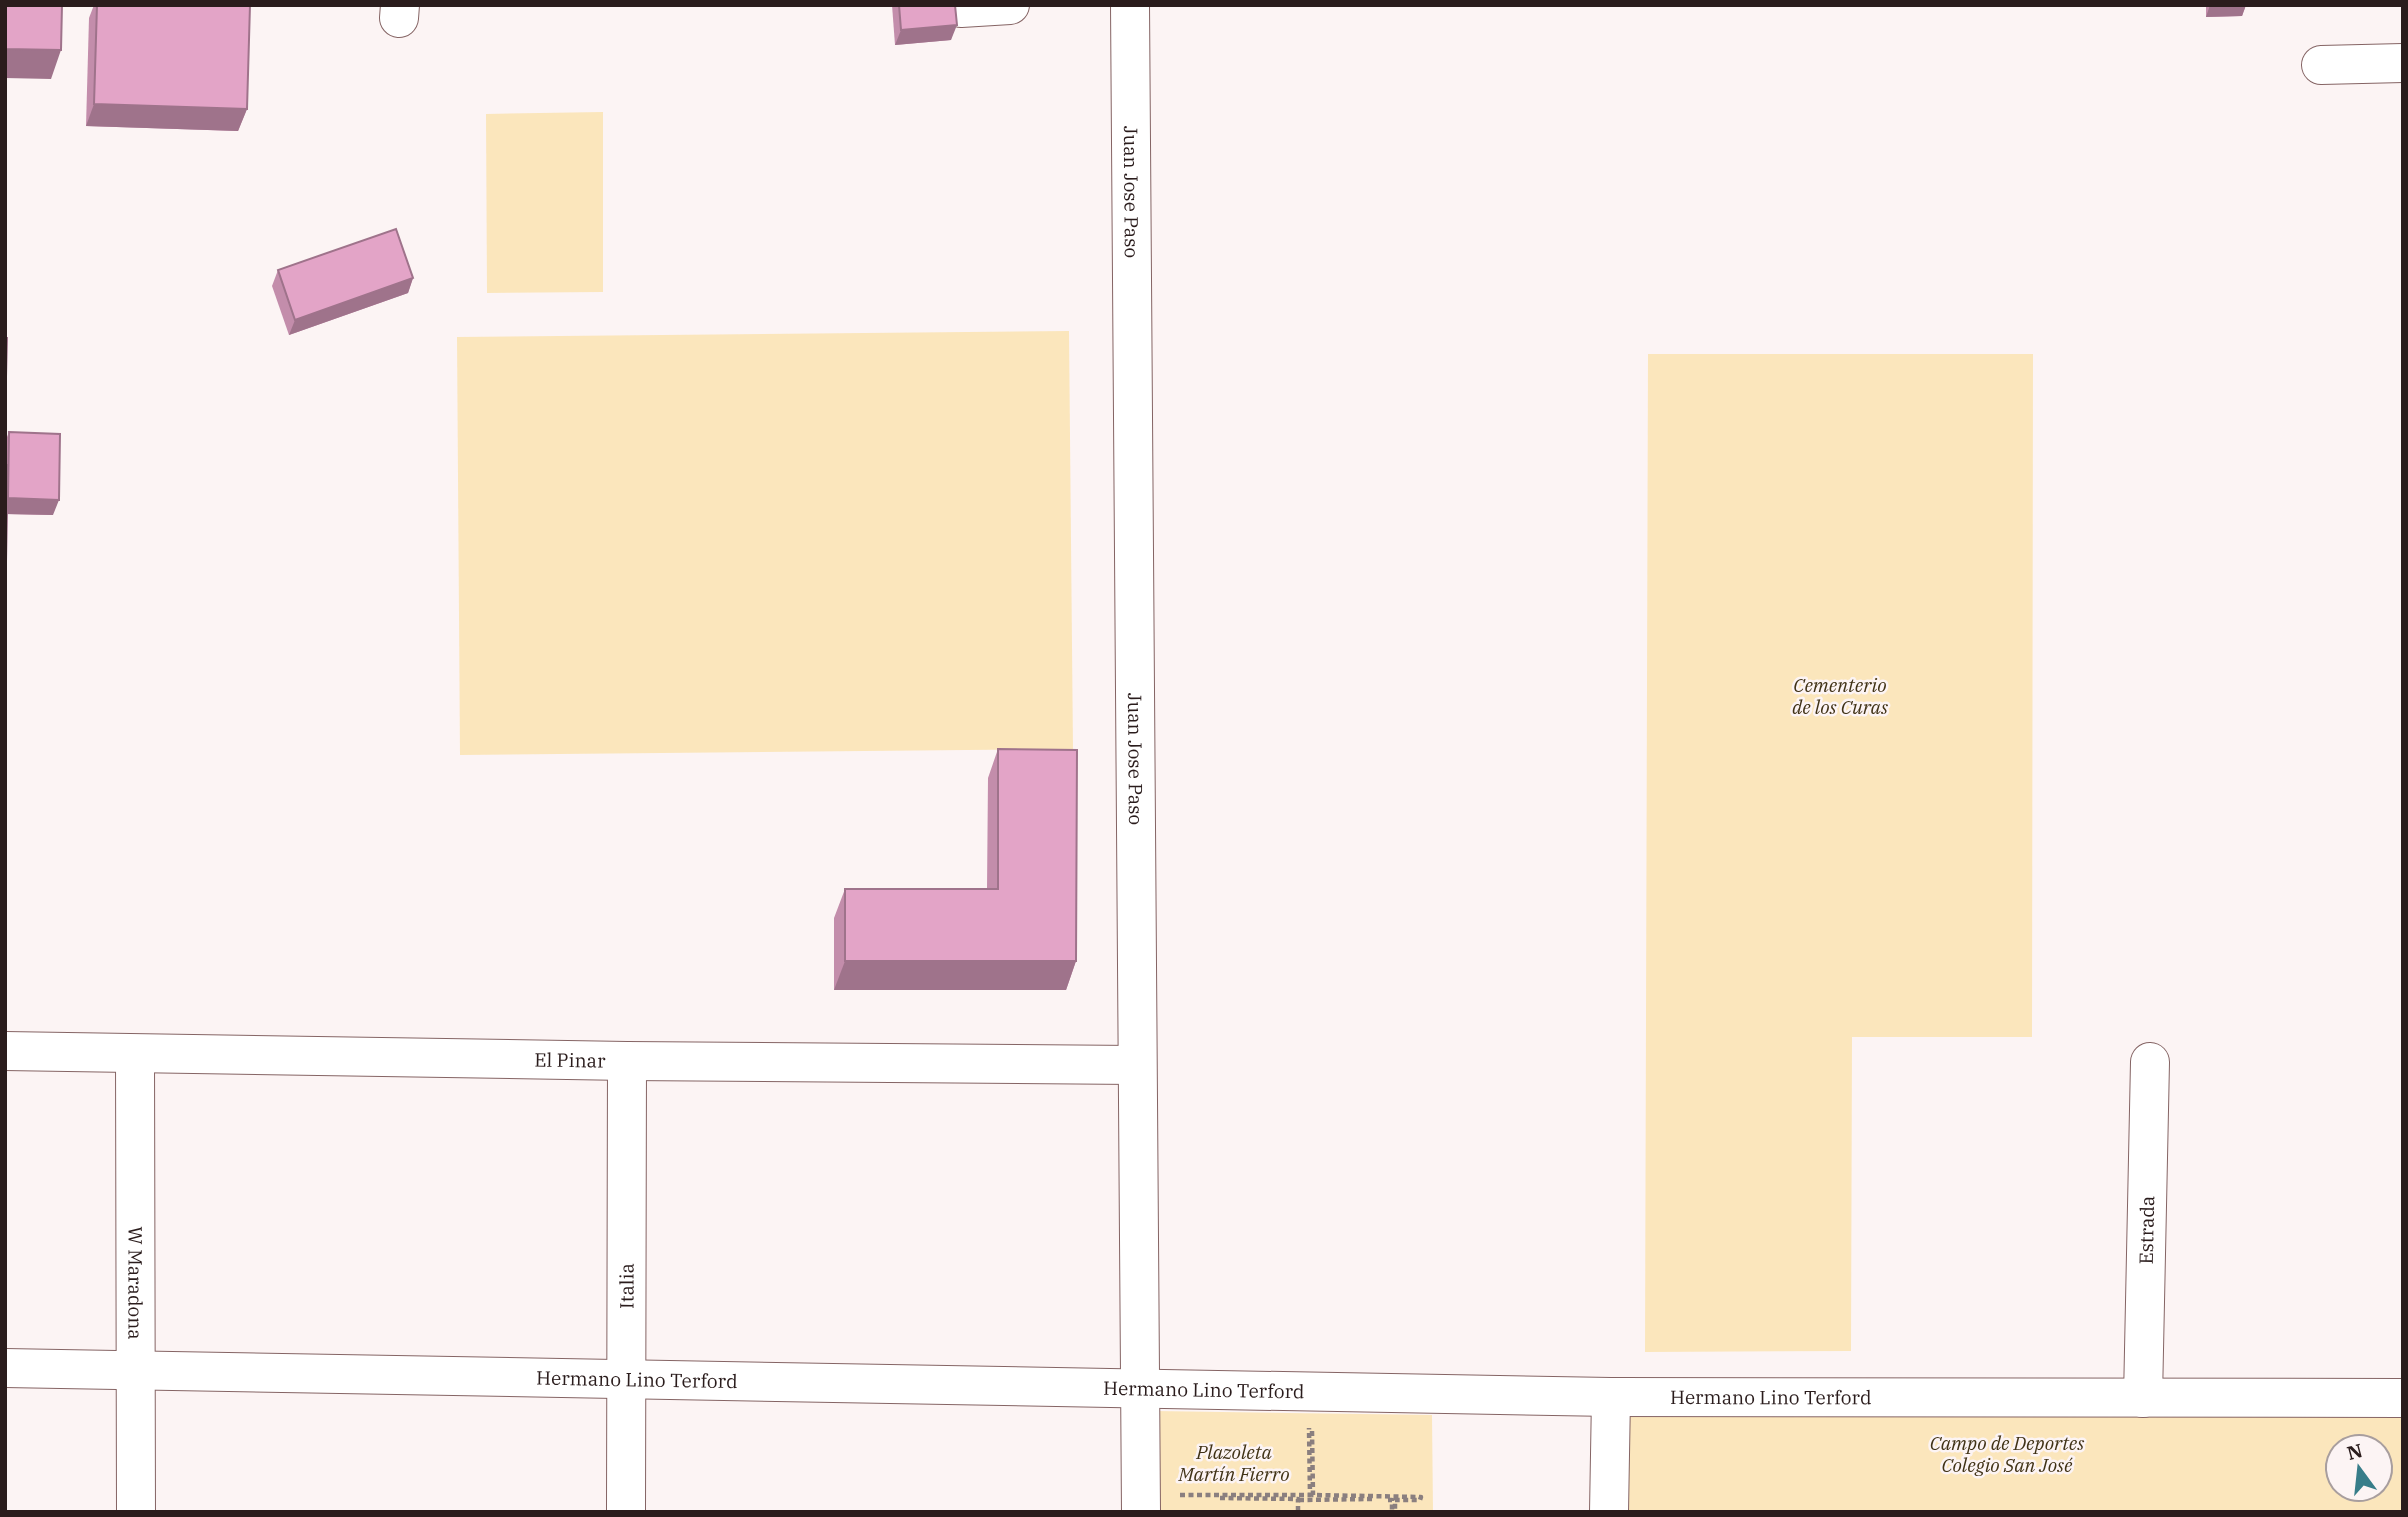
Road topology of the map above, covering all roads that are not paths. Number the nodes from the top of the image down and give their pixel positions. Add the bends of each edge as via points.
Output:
1 (1010, 5) edge
2 (1130, 5) edge
3 (961, 8) dead end
4 (2403, 63) edge
5 (2321, 65) dead end
6 (5, 1051) edge
7 (135, 1054) junction
8 (627, 1061) junction
9 (2150, 1062) dead end
10 (1136, 1065) junction
11 (5, 1368) edge
12 (135, 1370) junction
13 (625, 1379) junction
14 (1139, 1389) junction
15 (1611, 1397) junction
16 (2143, 1398) junction
17 (2403, 1398) edge
18 (1159, 1501) edge
19 (136, 1512) edge
20 (626, 1512) edge
21 (1609, 1512) edge

1 - 3 street
2 - 10 street, Juan Jose Paso
4 - 5 street
6 - 7 street, El Pinar
7 - 8 street, El Pinar
7 - 12 street, W Maradona
8 - 10 street, El Pinar
8 - 13 street, Italia
9 - 16 street, Estrada
10 - 14 street, Juan Jose Paso
11 - 12 street, Hermano Lino Terford
12 - 13 street, Hermano Lino Terford
12 - 19 street, W Maradona
13 - 14 street, Hermano Lino Terford
13 - 20 street, Italia
14 - 15 street, Hermano Lino Terford
14 - 18 street, Juan Jose Paso
15 - 16 street, Hermano Lino Terford
15 - 21 street
16 - 17 street, Hermano Lino Terford

